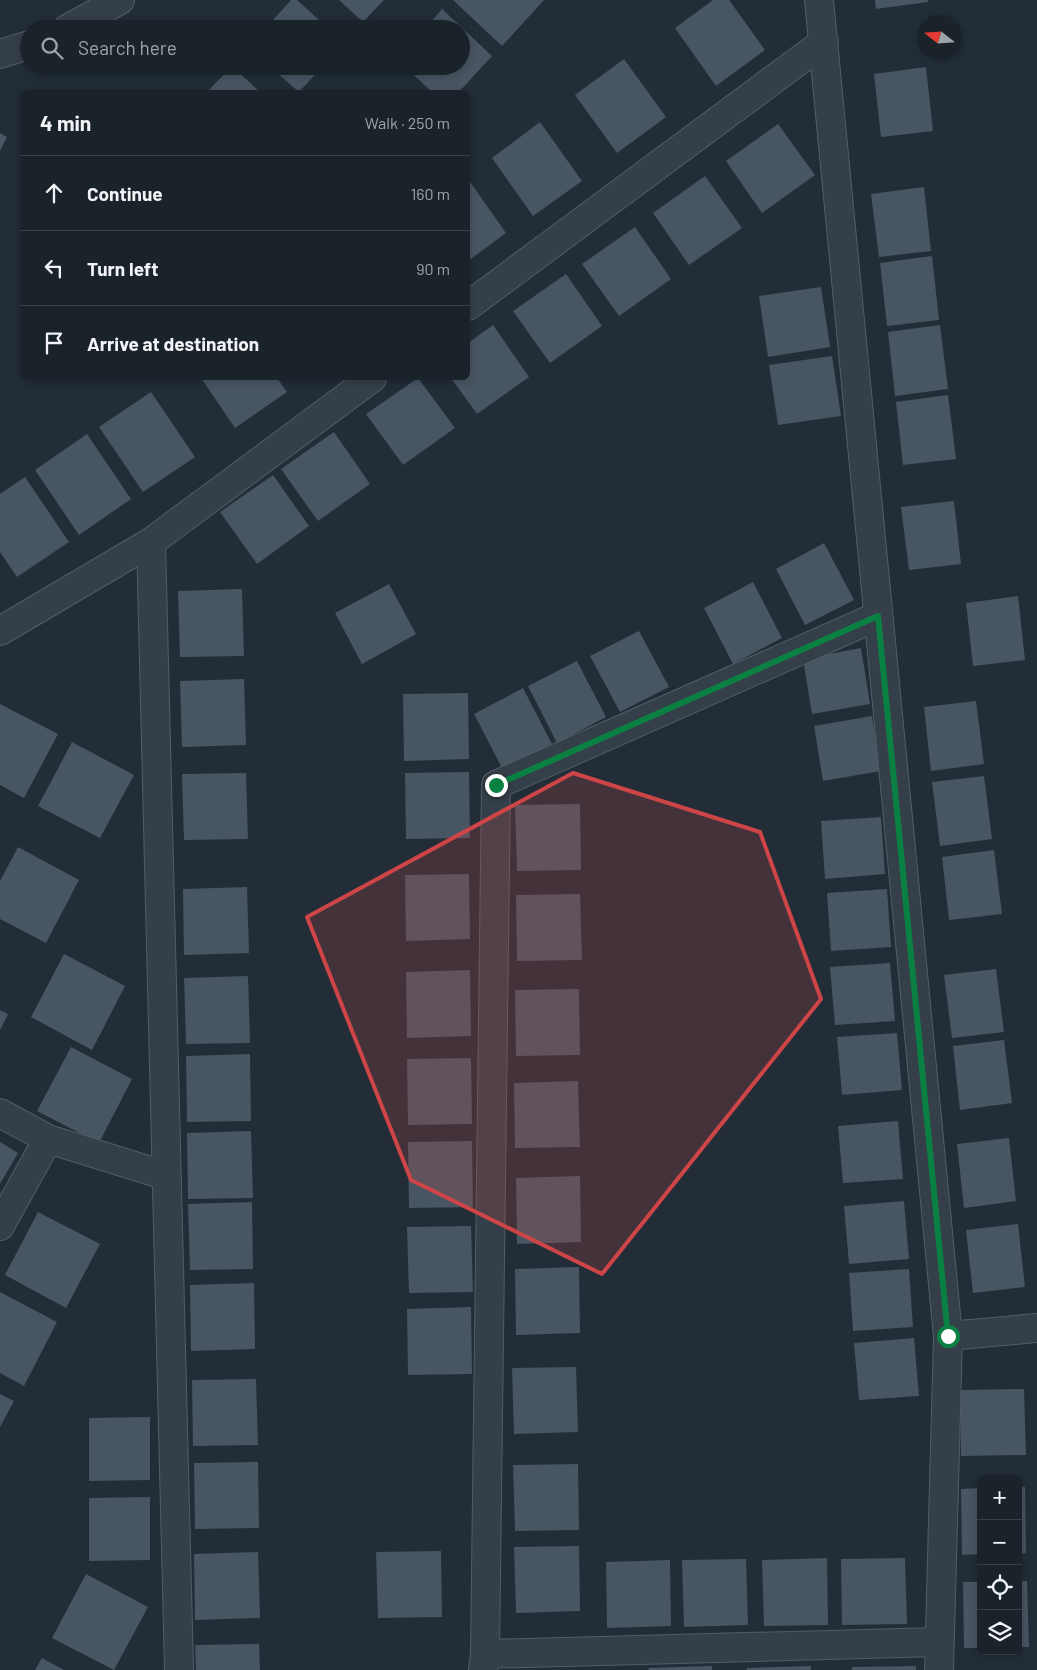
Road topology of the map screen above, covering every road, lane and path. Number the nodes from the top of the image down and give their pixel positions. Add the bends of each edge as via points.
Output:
1 (120, 0) edge
2 (820, 0) edge
3 (84, 20) edge
4 (824, 42) junction
5 (20, 48) edge
6 (0, 54) edge
7 (470, 305) edge
8 (369, 380) edge
9 (151, 542) junction
10 (878, 616) junction
11 (0, 630) edge
12 (0, 1113) edge
13 (48, 1139) junction
14 (167, 1176) junction
15 (0, 1226) edge
16 (1037, 1328) edge
17 (948, 1336) junction
18 (939, 1642) junction
19 (484, 1662) edge
20 (179, 1670) edge
21 (939, 1670) edge

1 - 3 street
2 - 4 street
4 - 7 street
4 - 10 street
5 - 6 street
8 - 9 street
9 - 11 street
9 - 14 street
10 - 17 street
10 - 19 street via 496,785
12 - 13 street
13 - 14 street
13 - 15 street
14 - 20 street
16 - 17 street
17 - 18 street
18 - 19 street
18 - 21 street

